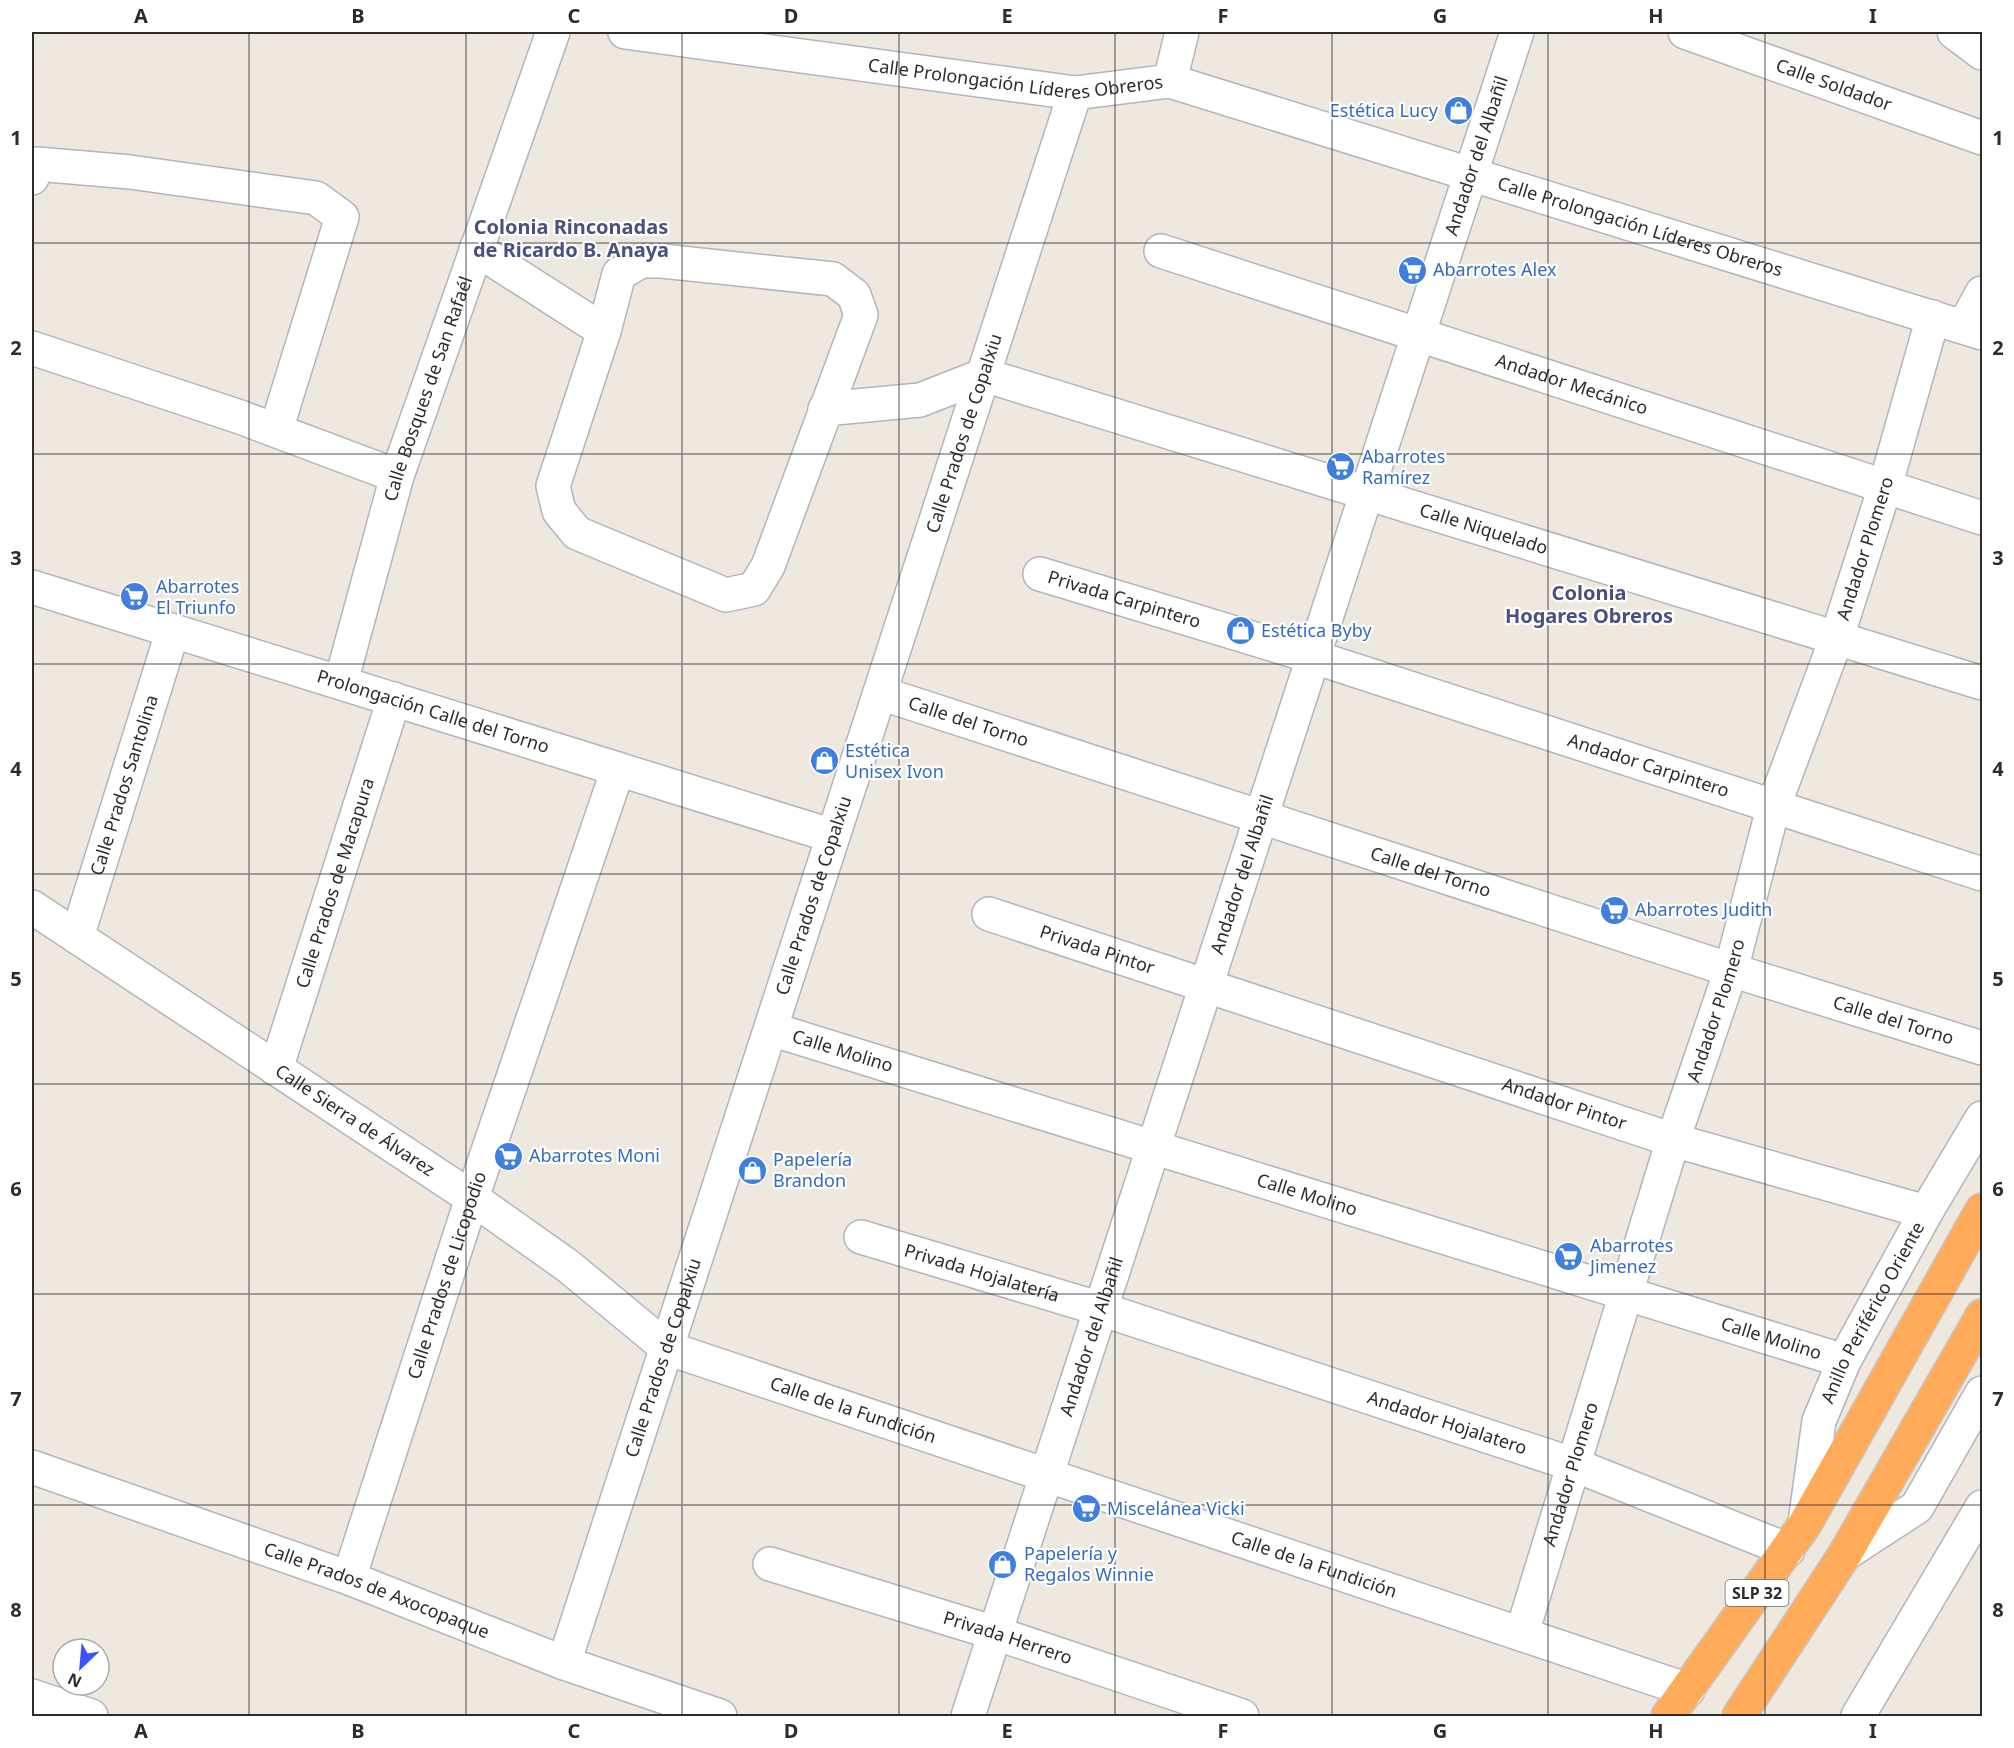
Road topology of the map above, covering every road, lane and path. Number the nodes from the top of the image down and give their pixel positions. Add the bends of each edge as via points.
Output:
1 (553, 32) edge
2 (625, 32) edge
3 (1182, 32) edge
4 (1517, 32) edge
5 (1954, 32) edge
6 (1702, 34) edge
7 (1983, 53) edge
8 (1170, 81) junction
9 (1075, 93) junction
10 (1983, 138) edge
11 (1468, 174) junction
12 (32, 178) edge
13 (476, 249) junction
14 (1161, 250) dead end
15 (1983, 293) edge
16 (1933, 317) junction
17 (1973, 329) edge
18 (604, 331) junction
19 (1418, 334) junction
20 (32, 348) edge
21 (984, 375) junction
22 (825, 409) junction
23 (276, 430) junction
24 (397, 476) junction
25 (1886, 487) junction
26 (1367, 493) junction
27 (1983, 518) edge
28 (1040, 574) dead end
29 (32, 587) edge
30 (172, 633) junction
31 (1837, 637) junction
32 (1314, 657) junction
33 (341, 682) junction
34 (1983, 683) edge
35 (880, 693) junction
36 (394, 699) junction
37 (618, 769) junction
38 (1773, 808) junction
39 (1261, 818) junction
40 (833, 836) junction
41 (1983, 874) edge
42 (32, 907) edge
43 (989, 914) dead end
44 (77, 937) junction
45 (1731, 970) junction
46 (1207, 984) junction
47 (771, 1029) junction
48 (1983, 1048) edge
49 (276, 1069) junction
50 (1983, 1118) edge
51 (1673, 1140) junction
52 (1154, 1148) junction
53 (472, 1198) junction
54 (1983, 1210) edge
55 (1926, 1212) junction
56 (861, 1237) dead end
57 (1627, 1294) junction
58 (1101, 1309) junction
59 (1983, 1316) edge
60 (667, 1348) junction
61 (1844, 1361) junction
62 (1983, 1393) edge
63 (1572, 1464) junction
64 (32, 1467) edge
65 (1046, 1475) junction
66 (1983, 1507) edge
67 (1796, 1537) junction
68 (1845, 1554) junction
69 (770, 1564) dead end
70 (349, 1578) junction
71 (995, 1633) junction
72 (1522, 1634) junction
73 (564, 1664) junction
74 (1688, 1689) junction
75 (32, 1696) edge
76 (91, 1716) edge
77 (720, 1716) edge
78 (968, 1716) edge
79 (1242, 1716) edge
80 (1668, 1716) edge
81 (1739, 1716) edge
82 (1858, 1716) edge

1 - 13 street, Calle Bosques de San Rafaél
2 - 9 street, Calle Prolongación Líderes Obreros
3 - 8 street
4 - 11 street, Andador del Albañil
5 - 7 street
6 - 10 street, Calle Soldador
8 - 9 street, Calle Prolongación Líderes Obreros
8 - 11 street, Calle Prolongación Líderes Obreros
9 - 21 street, Calle Prados de Copalxiu
11 - 16 street, Calle Prolongación Líderes Obreros
11 - 19 street, Andador del Albañil
12 - 23 street via 37,164 130,172 316,198 342,217
13 - 18 street
13 - 24 street, Calle Bosques de San Rafaél
14 - 19 street, Andador Mecánico
15 - 17 street
16 - 17 street, Calle Prolongación Líderes Obreros
16 - 25 street, Andador Plomero
18 - 22 street via 619,274 641,261 833,279 854,295 861,315
18 - 22 street via 553,486 559,511 578,533 726,595 754,589 768,566
19 - 25 street, Andador Mecánico
19 - 26 street, Andador del Albañil
20 - 23 street
21 - 22 street via 920,400
21 - 26 street, Calle Niquelado
21 - 35 street, Calle Prados de Copalxiu
23 - 24 street
24 - 33 street, Calle Bosques de San Rafaél
25 - 27 street, Andador Mecánico
25 - 31 street, Andador Plomero
26 - 31 street, Calle Niquelado
26 - 32 street, Andador del Albañil
28 - 32 street, Privada Carpintero
29 - 30 street, Prolongación Calle del Torno
30 - 33 street, Prolongación Calle del Torno
30 - 44 street, Calle Prados Santolina
31 - 34 street, Calle Niquelado
31 - 38 street, Andador Plomero
32 - 38 street, Andador Carpintero
32 - 39 street, Andador del Albañil
33 - 36 street, Prolongación Calle del Torno
35 - 39 street, Calle del Torno
35 - 40 street, Calle Prados de Copalxiu
36 - 37 street, Prolongación Calle del Torno
36 - 49 street, Calle Prados de Macapura
37 - 40 street, Prolongación Calle del Torno
37 - 53 street, Calle Prados de Licopodio
38 - 41 street, Andador Carpintero
38 - 45 street, Andador Plomero
39 - 45 street, Calle del Torno
39 - 46 street, Andador del Albañil
40 - 47 street, Calle Prados de Copalxiu
42 - 44 street, Calle Sierra de Álvarez
43 - 46 street, Privada Pintor
44 - 49 street, Calle Sierra de Álvarez
45 - 48 street, Calle del Torno
45 - 51 street, Andador Plomero
46 - 51 street, Andador Pintor
46 - 52 street, Andador del Albañil
47 - 52 street, Calle Molino
47 - 60 street, Calle Prados de Copalxiu
49 - 53 street, Calle Sierra de Álvarez
50 - 55 street, Anillo Periférico Oriente
51 - 55 street, Andador Pintor
51 - 57 street, Andador Plomero
52 - 57 street, Calle Molino
52 - 58 street, Andador del Albañil
53 - 60 street, Calle Sierra de Álvarez via 568,1266
53 - 70 street, Calle Prados de Licopodio
54 - 67 highway, Anillo Periférico Oriente / SLP 32
55 - 61 street, Anillo Periférico Oriente
56 - 58 street, Privada Hojalatería
57 - 61 street, Calle Molino
57 - 63 street, Andador Plomero
58 - 63 street, Andador Hojalatero
58 - 65 street, Andador del Albañil
59 - 68 highway, SLP 32
60 - 65 street, Calle de la Fundición
60 - 73 street, Calle Prados de Copalxiu
61 - 67 street, Anillo Periférico Oriente via 1819,1421
62 - 68 street via 1917,1507
63 - 67 street, Andador Hojalatero
63 - 72 street, Andador Plomero
64 - 70 street, Calle Prados de Axocopaque
65 - 71 street, Andador del Albañil
65 - 72 street, Calle de la Fundición
66 - 82 street
67 - 74 highway, Anillo Periférico Oriente / SLP 32
68 - 81 highway, SLP 32
69 - 71 street, Privada Herrero
70 - 73 street, Calle Prados de Axocopaque
71 - 78 street, Andador del Albañil
71 - 79 street, Privada Herrero
72 - 74 street, Calle de la Fundición
73 - 77 street, Calle Prados de Axocopaque
74 - 80 highway, Anillo Periférico Oriente / SLP 32
75 - 76 street

